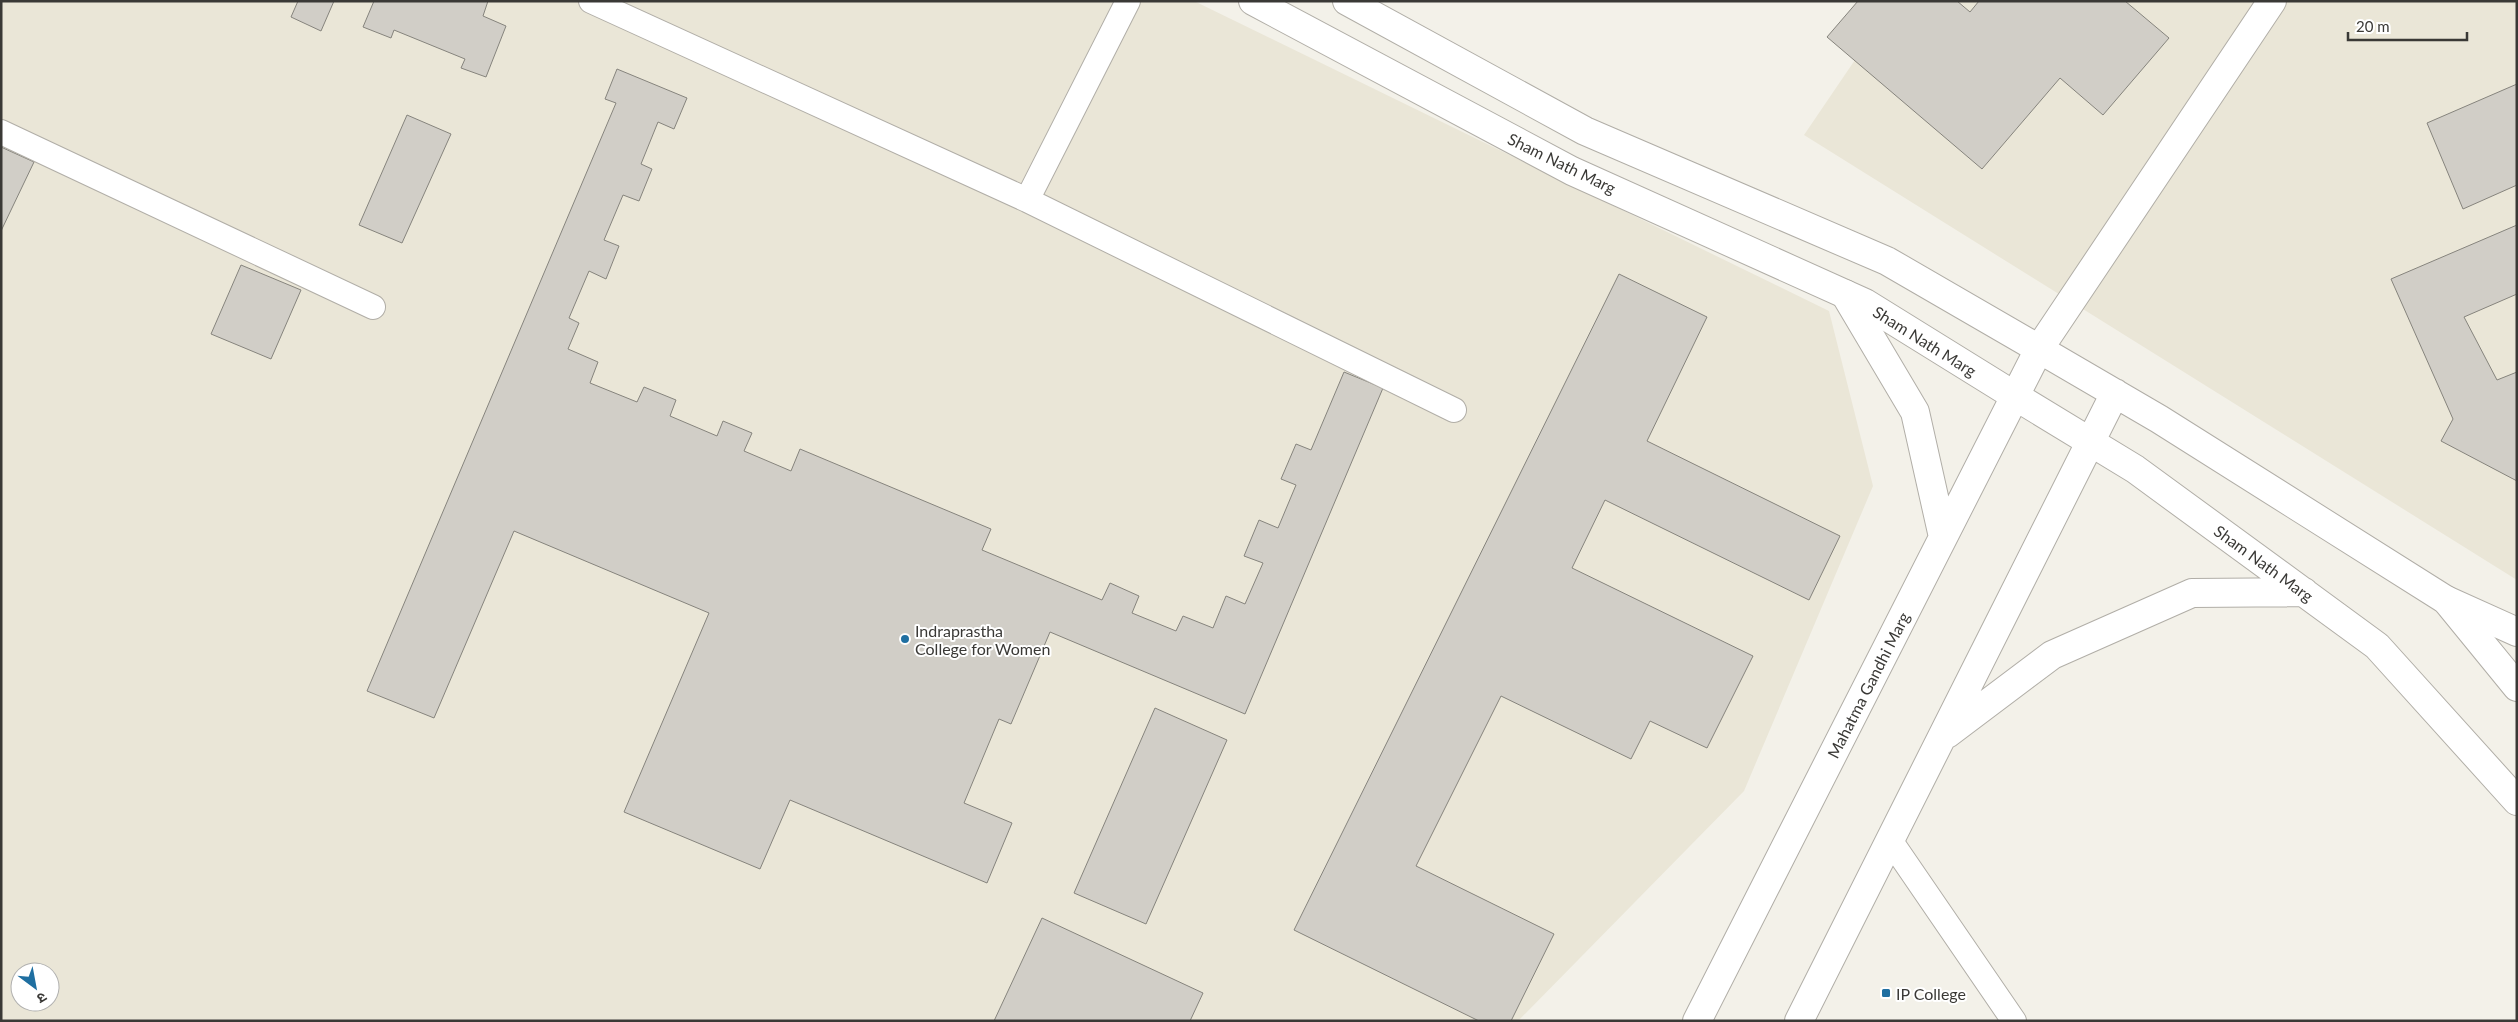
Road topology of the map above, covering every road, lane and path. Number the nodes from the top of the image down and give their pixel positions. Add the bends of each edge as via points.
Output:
1 (591, 1) edge
2 (1128, 1) edge
3 (1253, 1) edge
4 (1347, 1) edge
5 (2272, 1) edge
6 (1, 132) edge
7 (1027, 200) junction
8 (1845, 294) junction
9 (374, 307) dead end
10 (2039, 349) junction
11 (2115, 393) junction
12 (2015, 396) junction
13 (1454, 410) dead end
14 (2090, 442) junction
15 (1943, 537) junction
16 (2304, 592) junction
17 (2446, 600) junction
18 (2517, 632) edge
19 (2517, 687) edge
20 (1942, 738) junction
21 (2517, 801) edge
22 (1890, 840) junction
23 (1697, 1021) edge
24 (1799, 1021) edge
25 (2014, 1021) edge

1 - 7 lane
2 - 7 lane
3 - 8 main road, Sham Nath Marg via 1572,171
4 - 10 main road via 1585,131 1887,261
5 - 10 main road, Mahatma Gandhi Marg
6 - 9 lane
7 - 13 lane
8 - 12 main road, Sham Nath Marg via 1865,303
8 - 15 main road via 1914,412
10 - 11 main road
10 - 12 main road, Mahatma Gandhi Marg
11 - 14 main road
11 - 17 main road
12 - 14 main road, Sham Nath Marg
12 - 15 main road, Mahatma Gandhi Marg
14 - 16 main road, Sham Nath Marg via 2135,469
14 - 20 main road
15 - 23 main road, Mahatma Gandhi Marg
16 - 20 main road via 2192,593 2052,655
16 - 21 main road, Sham Nath Marg via 2377,646
17 - 18 main road
17 - 19 main road
20 - 22 main road
22 - 24 main road
22 - 25 lane

